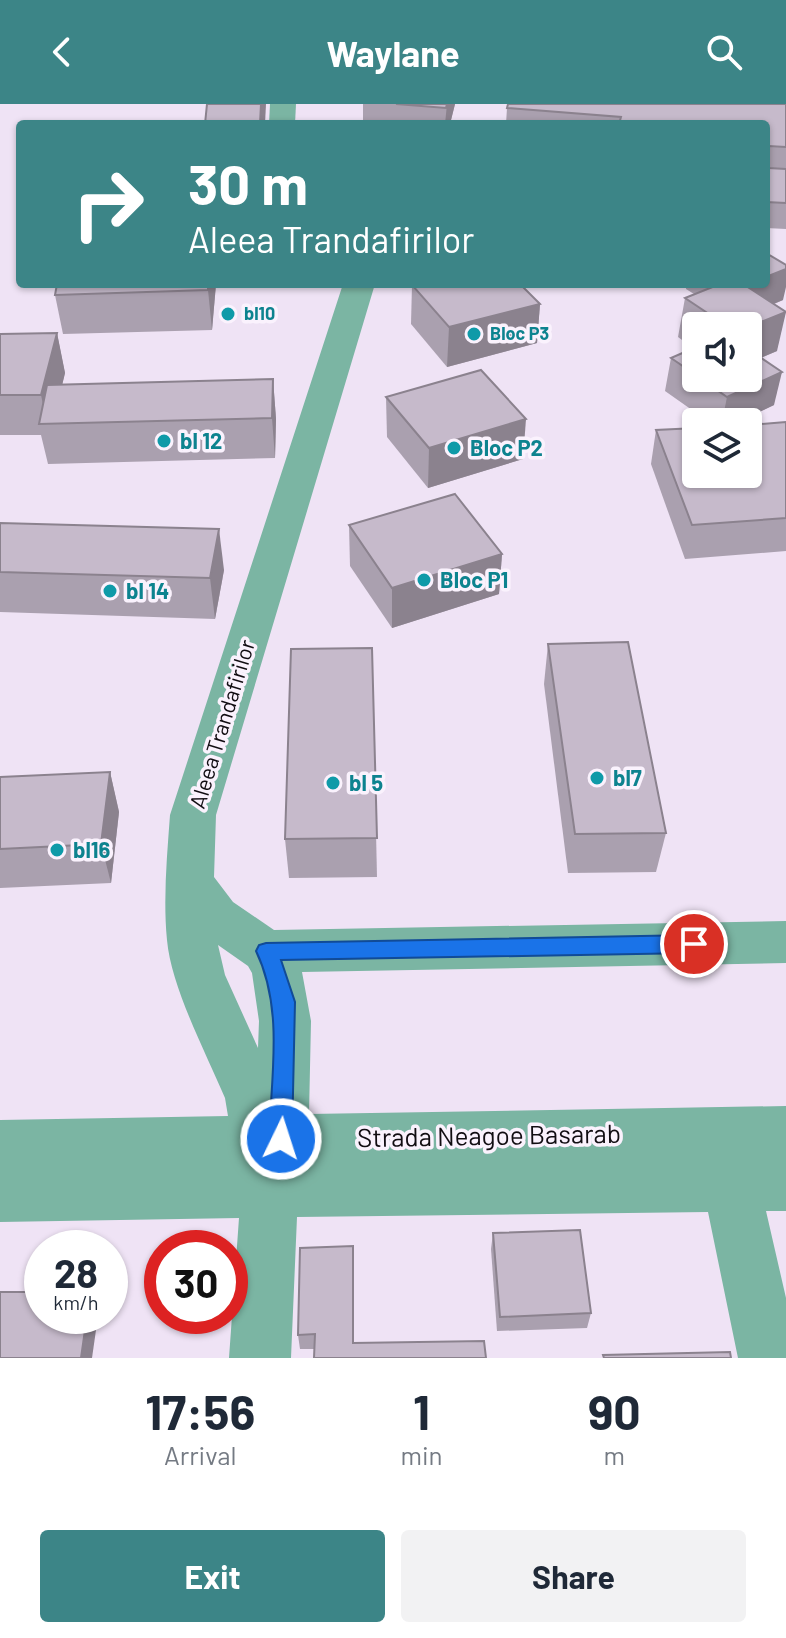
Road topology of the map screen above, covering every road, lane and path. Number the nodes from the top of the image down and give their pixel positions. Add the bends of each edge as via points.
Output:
1 (346, 288) edge
2 (190, 881) junction
3 (786, 942) edge
4 (266, 951) junction
5 (786, 1132) edge
6 (0, 1146) edge
7 (271, 1156) junction
8 (745, 1167) edge
9 (0, 1194) edge
10 (260, 1358) edge
11 (769, 1358) edge

1 - 2 street, Aleea Trandafirilor via 193,815
2 - 4 street via 216,917
2 - 7 street, Aleea Trandafirilor via 192,942 200,975
3 - 4 street
4 - 7 street via 284,1002
5 - 8 street
6 - 7 street
7 - 8 street
7 - 9 street
7 - 10 street
8 - 11 street

